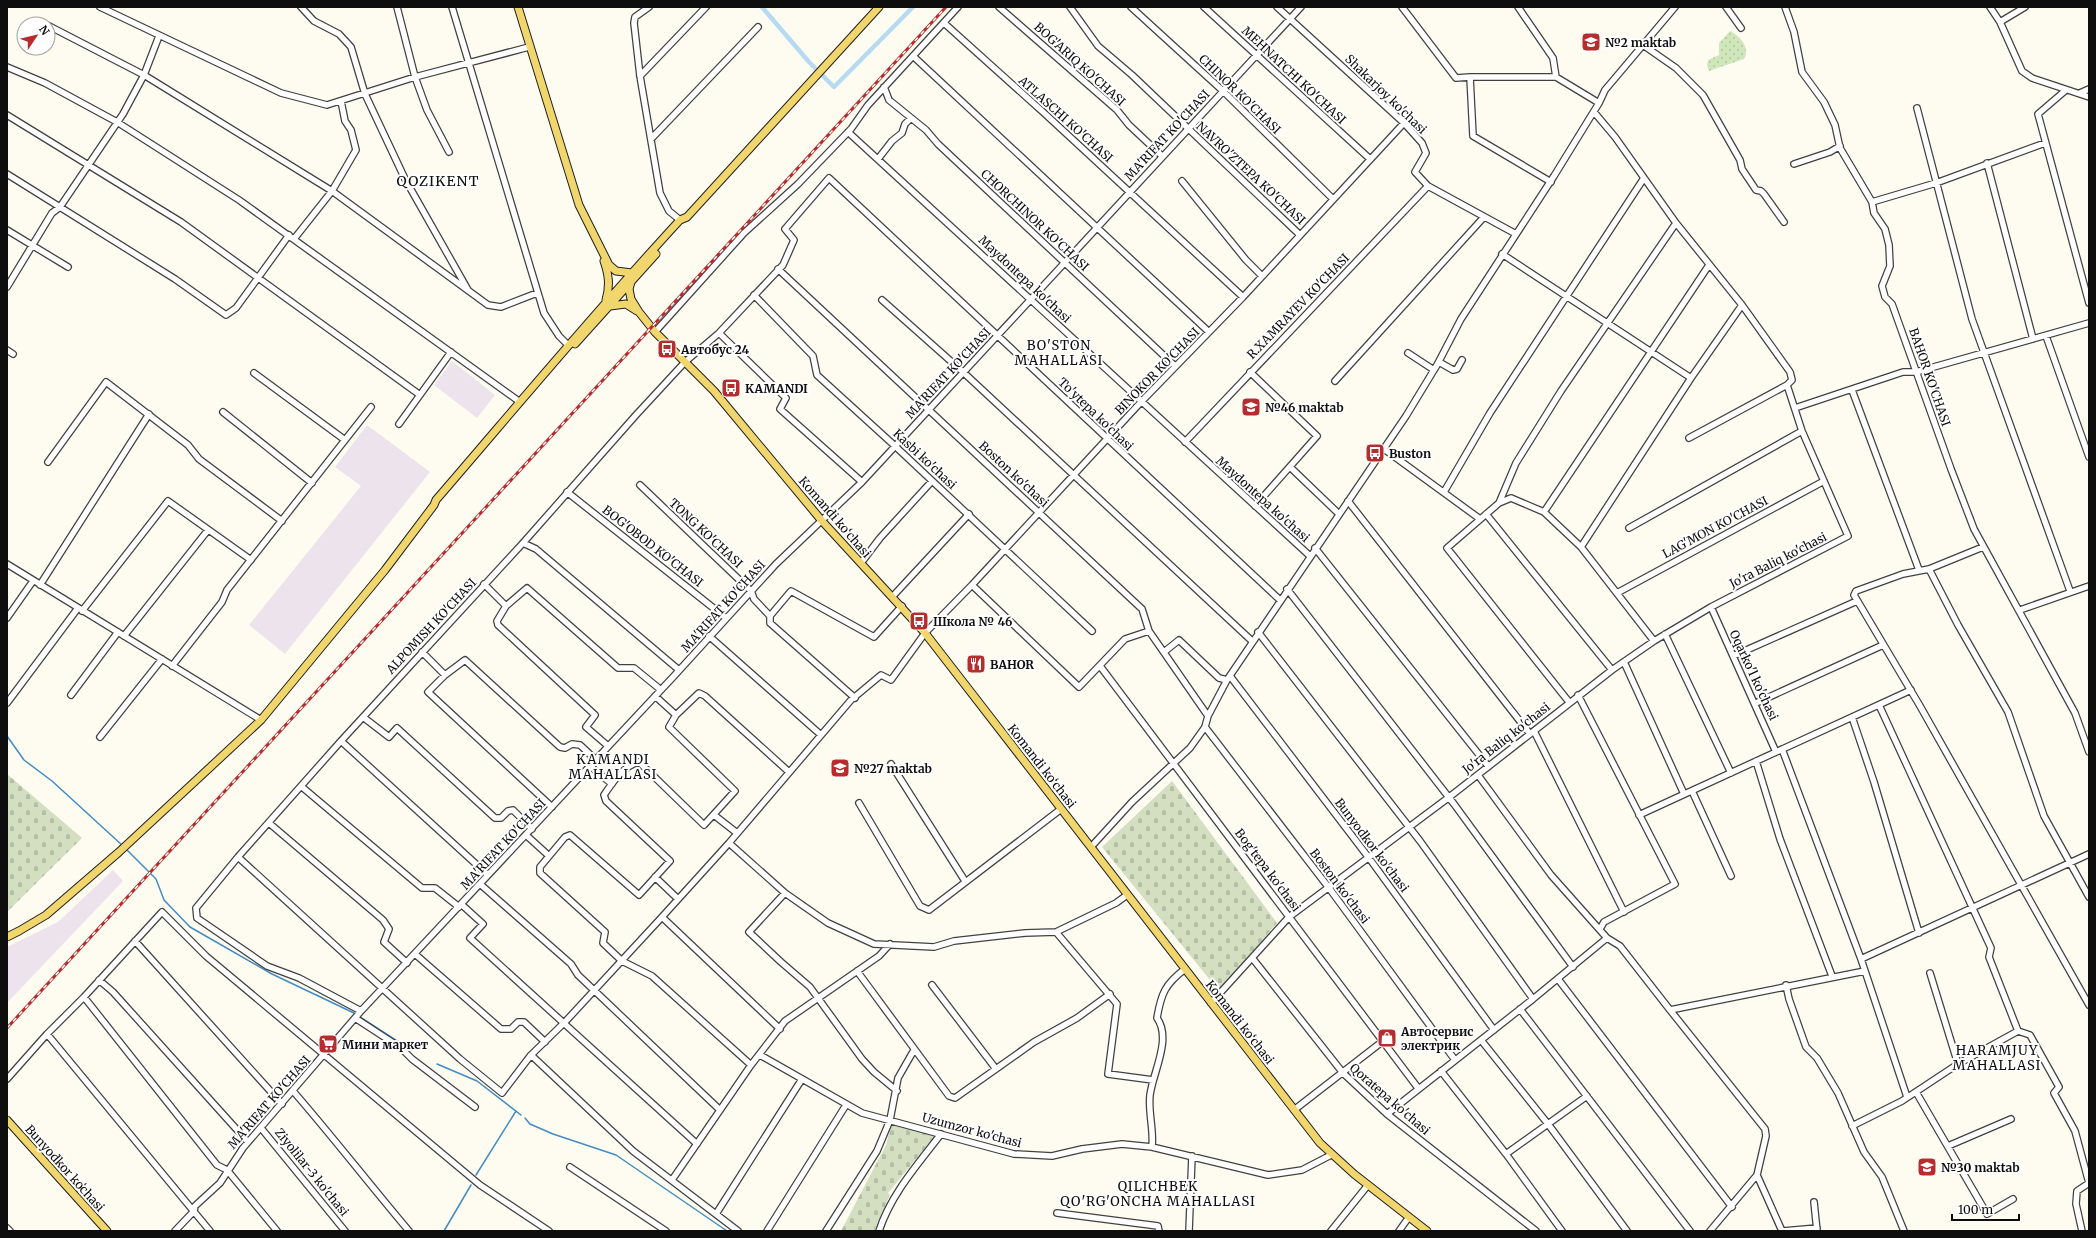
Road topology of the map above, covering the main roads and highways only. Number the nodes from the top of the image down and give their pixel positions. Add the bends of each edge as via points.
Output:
1 (518, 7) edge
2 (879, 7) edge
3 (684, 218) junction
4 (598, 244) junction
5 (632, 273) junction
6 (630, 282) junction
7 (607, 304) junction
8 (639, 312) junction
9 (434, 505) junction
10 (7, 936) edge
11 (7, 1120) edge
12 (107, 1231) edge
13 (1427, 1231) edge

1 - 4 main road via 579,205
2 - 3 main road
3 - 5 main road
3 - 6 main road via 684,224
4 - 5 main road via 609,265 616,271
4 - 7 main road via 608,273 610,288
5 - 7 main road
6 - 7 main road
6 - 8 main road, Komandi ko‘chasi via 631,299
7 - 8 main road, Komandi ko‘chasi via 626,304
7 - 9 main road via 568,345
7 - 9 main road via 439,503
8 - 13 main road, Komandi ko‘chasi via 727,404 822,521 925,633 1331,1155
9 - 10 main road via 385,570 261,720 130,843 46,915 20,932
11 - 12 main road, Bunyodkor koʻchasi

